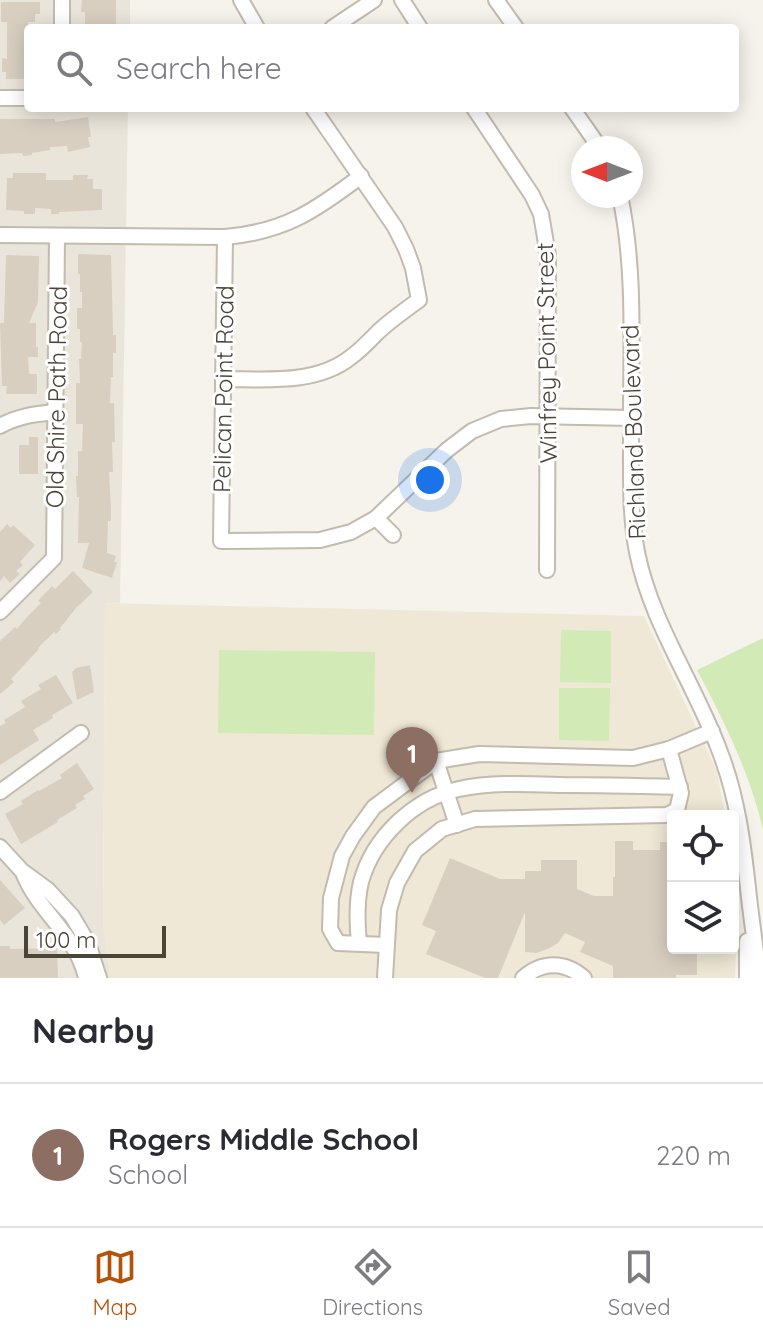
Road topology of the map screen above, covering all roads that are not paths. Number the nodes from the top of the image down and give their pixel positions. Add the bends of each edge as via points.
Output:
1 (62, 0) edge
2 (241, 0) edge
3 (374, 0) edge
4 (402, 0) edge
5 (496, 0) edge
6 (62, 24) edge
7 (255, 24) edge
8 (338, 24) edge
9 (417, 24) edge
10 (513, 24) edge
11 (0, 98) edge
12 (24, 98) edge
13 (316, 112) edge
14 (477, 112) edge
15 (575, 112) edge
16 (592, 136) edge
17 (361, 176) junction
18 (622, 208) edge
19 (0, 235) edge
20 (57, 236) junction
21 (225, 237) junction
22 (223, 379) junction
23 (55, 412) junction
24 (547, 416) junction
25 (631, 418) junction
26 (0, 426) edge
27 (376, 518) junction
28 (393, 535) dead end
29 (547, 570) dead end
30 (0, 612) edge
31 (712, 731) junction
32 (81, 733) dead end
33 (669, 749) junction
34 (436, 761) junction
35 (680, 787) junction
36 (0, 792) edge
37 (447, 793) junction
38 (457, 825) junction
39 (0, 847) edge
40 (22, 871) junction
41 (748, 888) junction
42 (359, 943) junction
43 (386, 945) junction
44 (86, 978) edge
45 (99, 978) edge
46 (385, 978) edge
47 (523, 978) edge
48 (584, 978) edge
49 (747, 978) edge
50 (759, 978) edge

1 - 6 street
2 - 7 street
3 - 8 street
4 - 9 street
5 - 10 street
11 - 12 street
13 - 17 street
14 - 24 street, Winfrey Point Street via 532,195 546,234
15 - 16 street
17 - 21 street via 298,219 252,235
17 - 22 street via 406,249 419,300 331,369 281,379
18 - 25 street, Richland Boulevard via 630,257
19 - 20 street
20 - 21 street
20 - 23 street, Old Shire Path Road
21 - 22 street, Pelican Point Road
22 - 27 street, Pelican Point Road via 221,541 320,540
23 - 26 street via 30,414
23 - 30 street, Old Shire Path Road via 54,558
24 - 25 street
24 - 27 street via 501,419 472,431
24 - 29 street, Winfrey Point Street
25 - 31 street, Richland Boulevard via 632,514 644,584
27 - 28 street
31 - 33 street
31 - 41 street, Richland Boulevard via 734,799
32 - 36 street
33 - 34 street via 633,758 479,754
33 - 35 street
34 - 37 street
34 - 42 street via 374,807 342,856 331,898 330,929 338,943
35 - 37 street via 497,784
35 - 38 street via 677,810 667,815 475,819
37 - 38 street
37 - 42 street via 398,821 376,850 362,881
38 - 43 street via 442,829 415,851 397,883
39 - 40 street
40 - 44 street via 72,945
40 - 45 street via 72,916
41 - 49 street, Richland Boulevard
41 - 50 street, Richland Boulevard
42 - 43 street
43 - 46 street
47 - 48 street via 554,965

